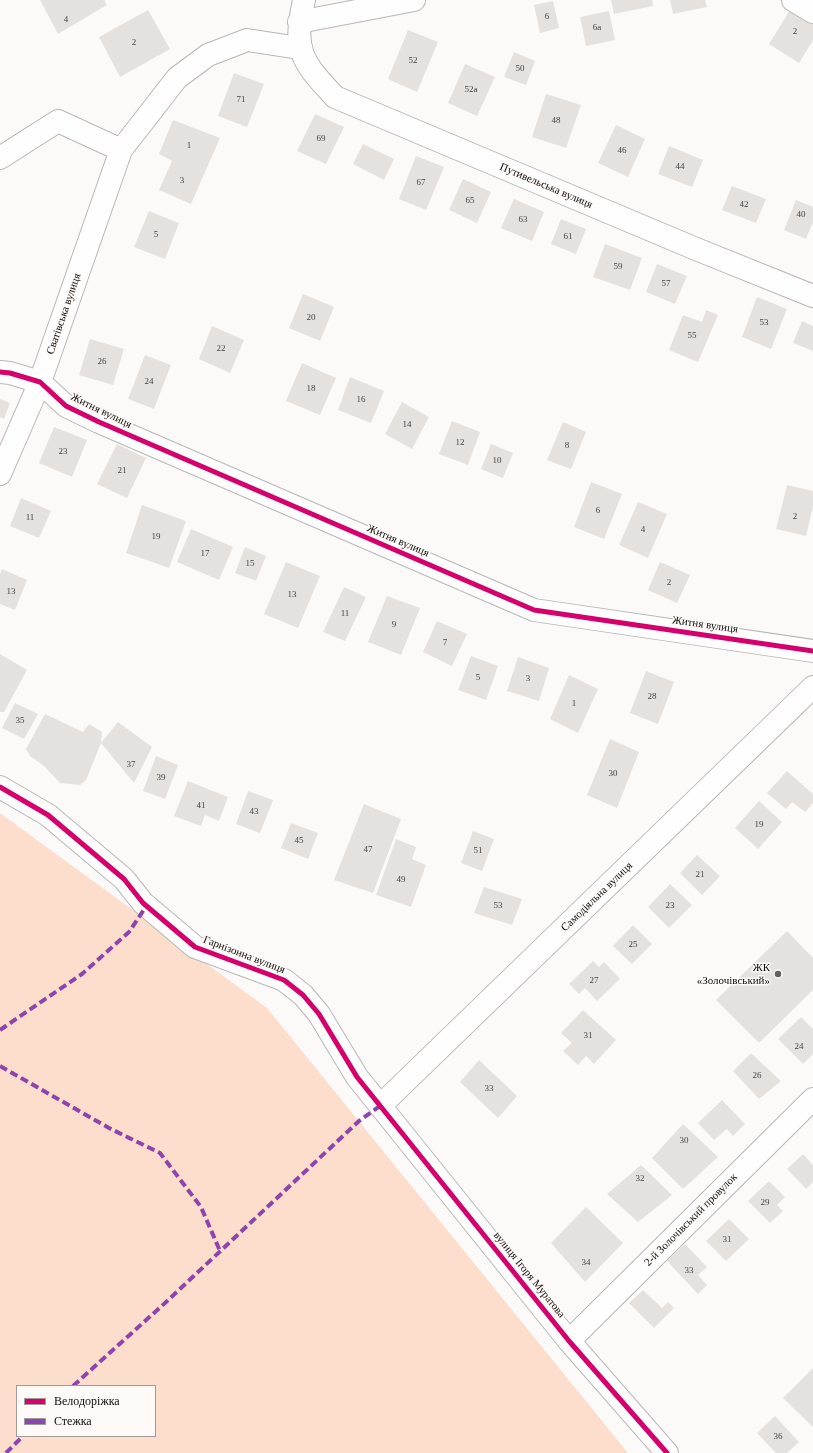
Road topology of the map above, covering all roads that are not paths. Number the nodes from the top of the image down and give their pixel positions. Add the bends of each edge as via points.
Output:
1 (304, 0) edge
2 (414, 0) edge
3 (793, 0) edge
4 (813, 12) edge
5 (299, 22) junction
6 (300, 48) junction
7 (121, 150) junction
8 (0, 158) edge
9 (813, 296) edge
10 (0, 372) edge
11 (40, 382) junction
12 (0, 474) edge
13 (813, 651) edge
14 (813, 687) edge
15 (0, 787) edge
16 (813, 1099) edge
17 (380, 1106) junction
18 (570, 1341) junction
19 (666, 1453) edge

1 - 5 street
2 - 5 street
3 - 4 street
5 - 6 street
6 - 7 street, Сватівська вулиця via 247,40 208,55 177,78
6 - 9 street, Путивельська вулиця via 312,73 335,97
7 - 8 street via 58,121
7 - 11 street, Сватівська вулиця
10 - 11 street, Житня вулиця via 10,372
11 - 12 street, Сватівська вулиця
11 - 13 street, Житня вулиця via 66,406 99,422 534,610
14 - 17 street, Самодіяльна вулиця
15 - 17 street, Гарнізонна вулиця via 48,815 124,880 143,903 195,947 284,980 303,995 319,1014 357,1078
16 - 18 street, 2-й Золочівський провулок
17 - 18 street, вулиця Ігоря Муратова
18 - 19 street, вулиця Ігоря Муратова

